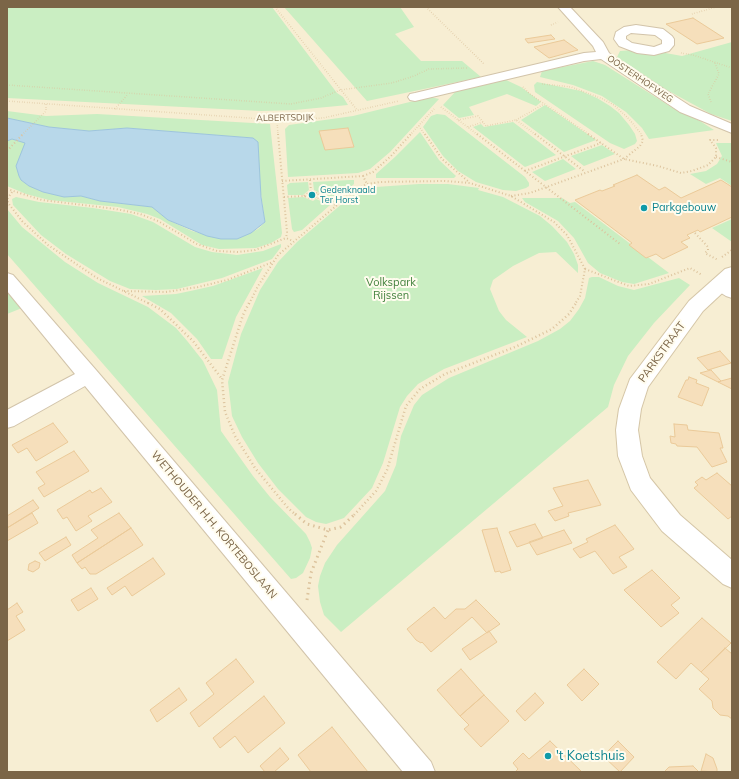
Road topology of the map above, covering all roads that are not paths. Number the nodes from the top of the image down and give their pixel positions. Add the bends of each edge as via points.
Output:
1 (564, 7) edge
2 (628, 46) junction
3 (604, 55) junction
4 (415, 97) road end
5 (732, 129) edge
6 (725, 278) edge
7 (7, 279) edge
8 (89, 375) junction
9 (7, 420) edge
10 (732, 576) edge
11 (421, 772) edge

1 - 3 street, OOSTERHOFWEG via 599,45
2 - 2 street via 623,43 620,35 628,30 659,32 668,39 668,45 660,50 648,51
2 - 3 street
3 - 4 street via 584,57
3 - 5 street, OOSTERHOFWEG via 685,109
6 - 10 main road, PARKSTRAAT via 696,306 638,385 630,409 627,430 630,456 640,483 671,522
7 - 8 street, WETHOUDER H.H. KORTEBOSLAAN
8 - 9 street
8 - 11 street, WETHOUDER H.H. KORTEBOSLAAN

